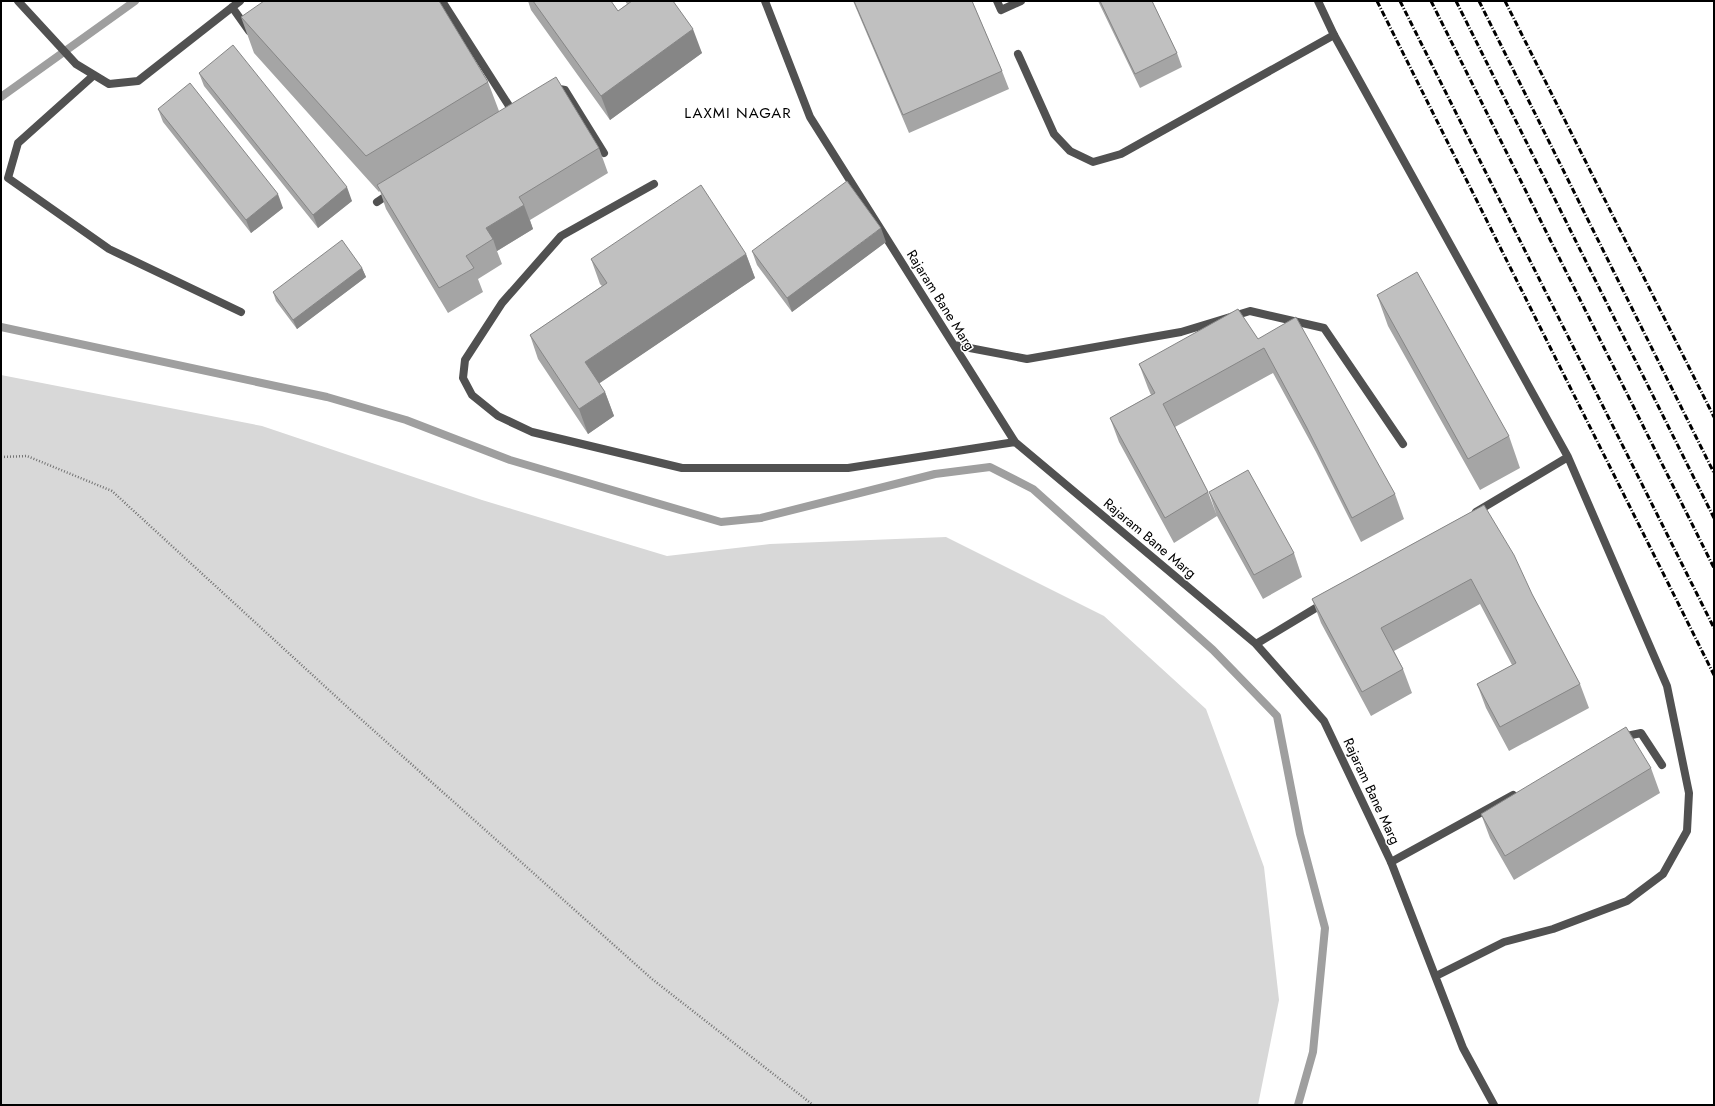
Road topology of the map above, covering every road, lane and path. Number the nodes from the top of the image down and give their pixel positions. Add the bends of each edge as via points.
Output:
1 (18, 1) edge
2 (240, 1) edge
3 (442, 1) edge
4 (765, 1) edge
5 (997, 1) edge
6 (1021, 1) edge
7 (1318, 1) edge
8 (232, 7) junction
9 (1334, 35) junction
10 (253, 38) edge
11 (1018, 54) dead end
12 (94, 75) junction
13 (544, 93) edge
14 (513, 112) edge
15 (604, 153) dead end
16 (654, 184) dead end
17 (396, 189) edge
18 (377, 202) edge
19 (241, 312) dead end
20 (954, 345) junction
21 (1015, 442) junction
22 (1403, 444) dead end
23 (1, 457) edge
24 (1568, 457) junction
25 (1466, 518) edge
26 (1331, 599) edge
27 (1256, 644) junction
28 (1616, 738) edge
29 (1662, 765) dead end
30 (1521, 791) edge
31 (1391, 862) junction
32 (1436, 976) junction
33 (813, 1105) edge
34 (1494, 1105) edge

1 - 12 street via 76,64
2 - 8 street
3 - 14 street
4 - 20 street, Rajaram Bane Marg via 810,117
5 - 6 street via 1002,10
7 - 9 street
8 - 10 street
8 - 12 street via 138,82 109,84
9 - 11 street via 1122,154 1093,162 1070,151 1054,134
9 - 24 street
12 - 19 street via 18,144 8,178 109,249
13 - 15 street via 557,87 565,90
16 - 21 street via 561,236 502,303 465,360 463,378 472,395 498,416 532,432 682,468 848,468
17 - 18 street
20 - 21 street, Rajaram Bane Marg
20 - 22 street via 1027,359 1181,332 1250,311 1324,328
21 - 27 street, Rajaram Bane Marg
23 - 33 path via 27,456 112,491 652,979
24 - 25 street
24 - 32 street via 1666,686 1689,794 1687,831 1662,874 1627,901 1554,929 1504,942
26 - 27 street
27 - 31 street, Rajaram Bane Marg via 1324,721
28 - 29 street via 1641,733
30 - 31 street
31 - 32 street, Rajaram Bane Marg
32 - 34 street, Rajaram Bane Marg via 1463,1048

